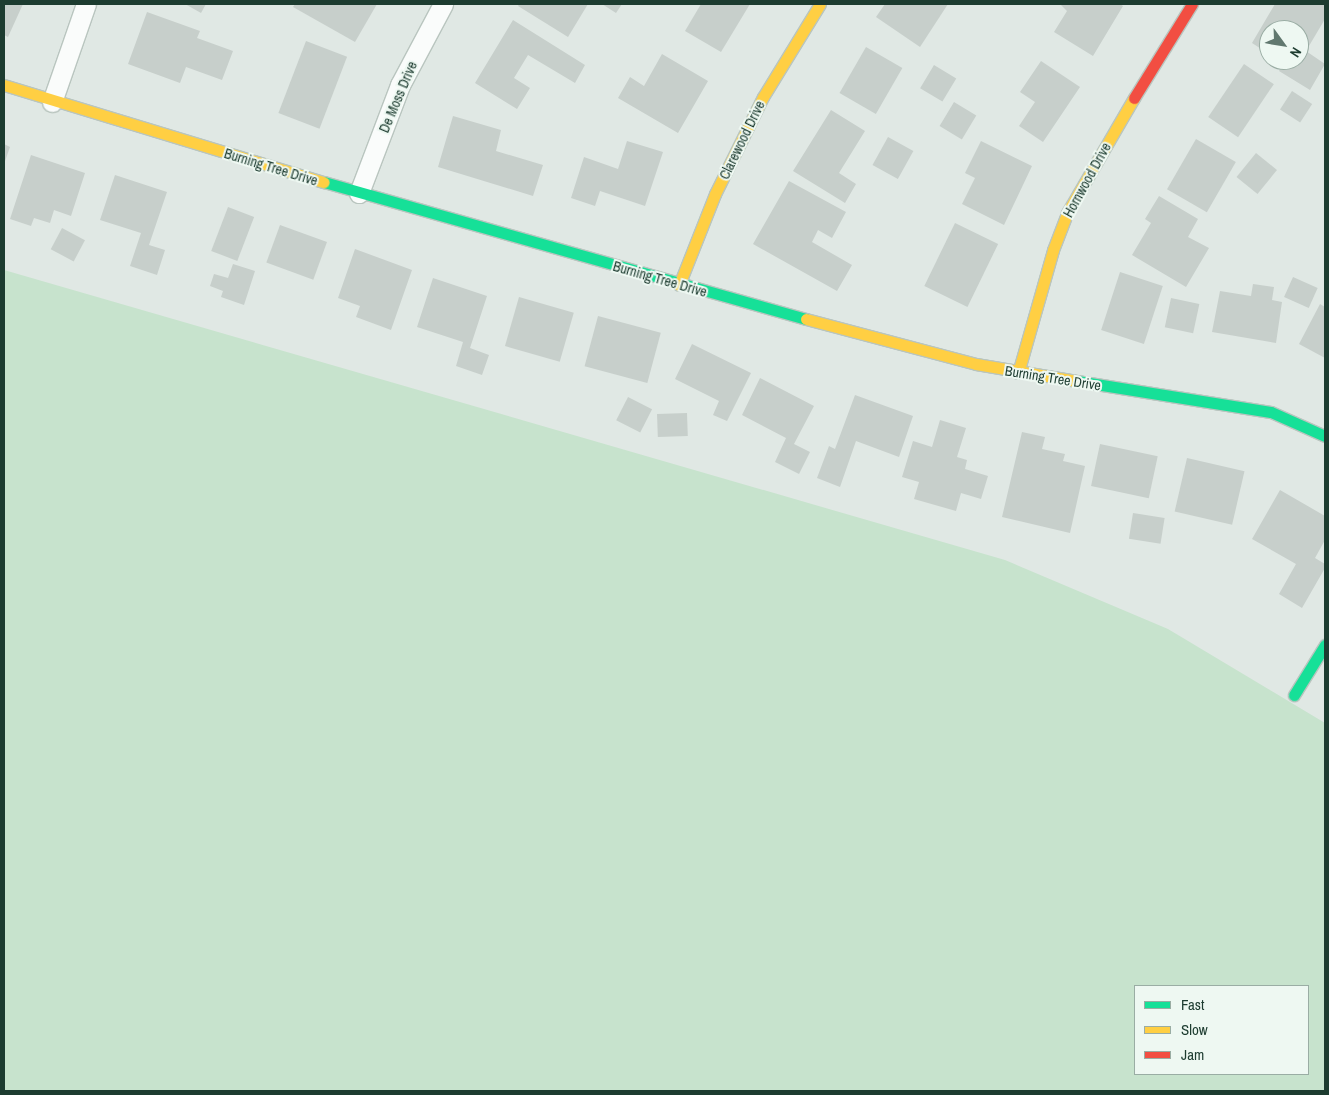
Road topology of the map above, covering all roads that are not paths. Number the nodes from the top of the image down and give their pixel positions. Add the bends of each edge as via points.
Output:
1 (86, 4) edge
2 (442, 4) edge
3 (820, 4) edge
4 (1192, 4) edge
5 (4, 85) edge
6 (52, 102) junction
7 (359, 193) junction
8 (680, 285) junction
9 (1018, 373) junction
10 (1325, 436) edge
11 (1325, 644) edge
12 (1294, 695) dead end

1 - 6 street
2 - 7 street, De Moss Drive via 400,85
3 - 8 street, Clarewood Drive via 759,106 715,194
4 - 9 street, Hornwood Drive via 1084,179 1067,213 1053,250
5 - 6 street, Burning Tree Drive
6 - 7 street, Burning Tree Drive
7 - 8 street, Burning Tree Drive
8 - 9 street, Burning Tree Drive
9 - 10 street, Burning Tree Drive via 1271,412
11 - 12 street

